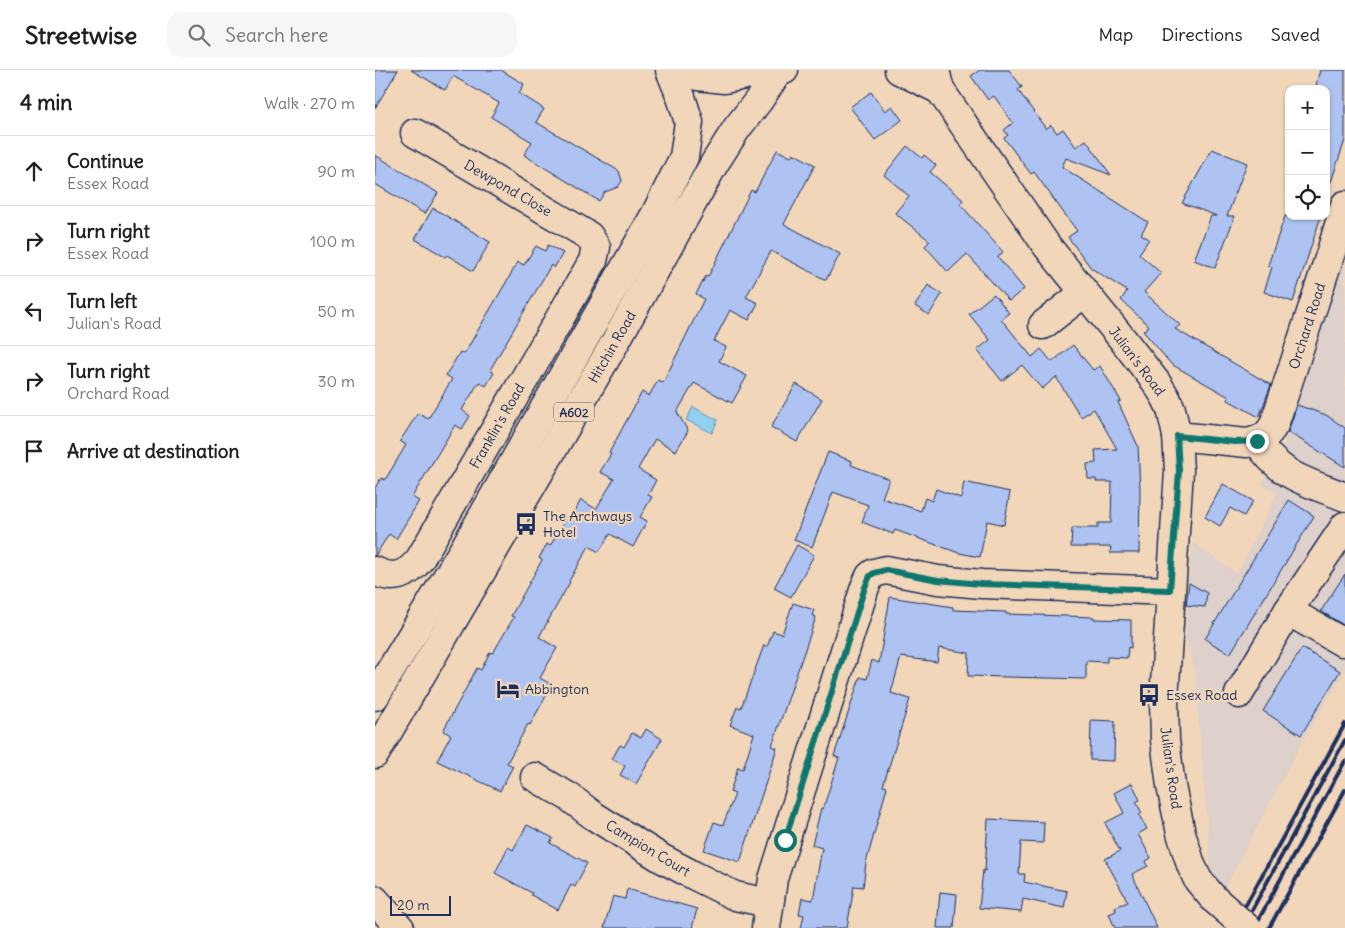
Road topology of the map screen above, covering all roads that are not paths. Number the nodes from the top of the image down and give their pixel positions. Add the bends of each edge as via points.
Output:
1 (670, 70) edge
2 (681, 70) edge
3 (899, 70) edge
4 (780, 71) edge
5 (938, 80) edge
6 (415, 134) dead end
7 (1345, 205) edge
8 (596, 247) joint
9 (1084, 293) junction
10 (1043, 325) dead end
11 (1177, 436) junction
12 (1257, 441) junction
13 (1345, 497) edge
14 (1345, 526) edge
15 (375, 571) edge
16 (1170, 590) junction
17 (1288, 611) junction
18 (1342, 642) dead end
19 (1239, 694) dead end
20 (375, 696) edge
21 (375, 754) edge
22 (535, 777) dead end
23 (375, 900) edge
24 (768, 916) edge
25 (401, 928) edge
26 (1247, 928) edge

1 - 20 street, Hitchin Road / A602 via 689,122 684,157 645,232 464,549
2 - 4 street, A602 via 724,79
3 - 5 street, Julian's Road
4 - 21 street, Hitchin Road / A602 via 714,164 608,354
5 - 9 street, Julian's Road via 1047,246
6 - 8 street, Dewpond Close via 589,236
7 - 12 street, Orchard Road via 1274,425 1265,437
8 - 15 street, Franklin's Road via 593,261 420,559 401,575 390,577
9 - 10 street
9 - 11 street, Julian's Road via 1156,382 1171,409
11 - 12 street
11 - 16 street, Julian's Road via 1179,471
12 - 13 street via 1266,455 1287,473
14 - 17 street
16 - 24 street via 981,584 886,570 870,576 773,879
16 - 26 street, Julian's Road, bridge via 1165,740 1181,833 1198,880
17 - 18 street
17 - 19 street
22 - 24 street, Campion Court via 653,853
23 - 25 street

